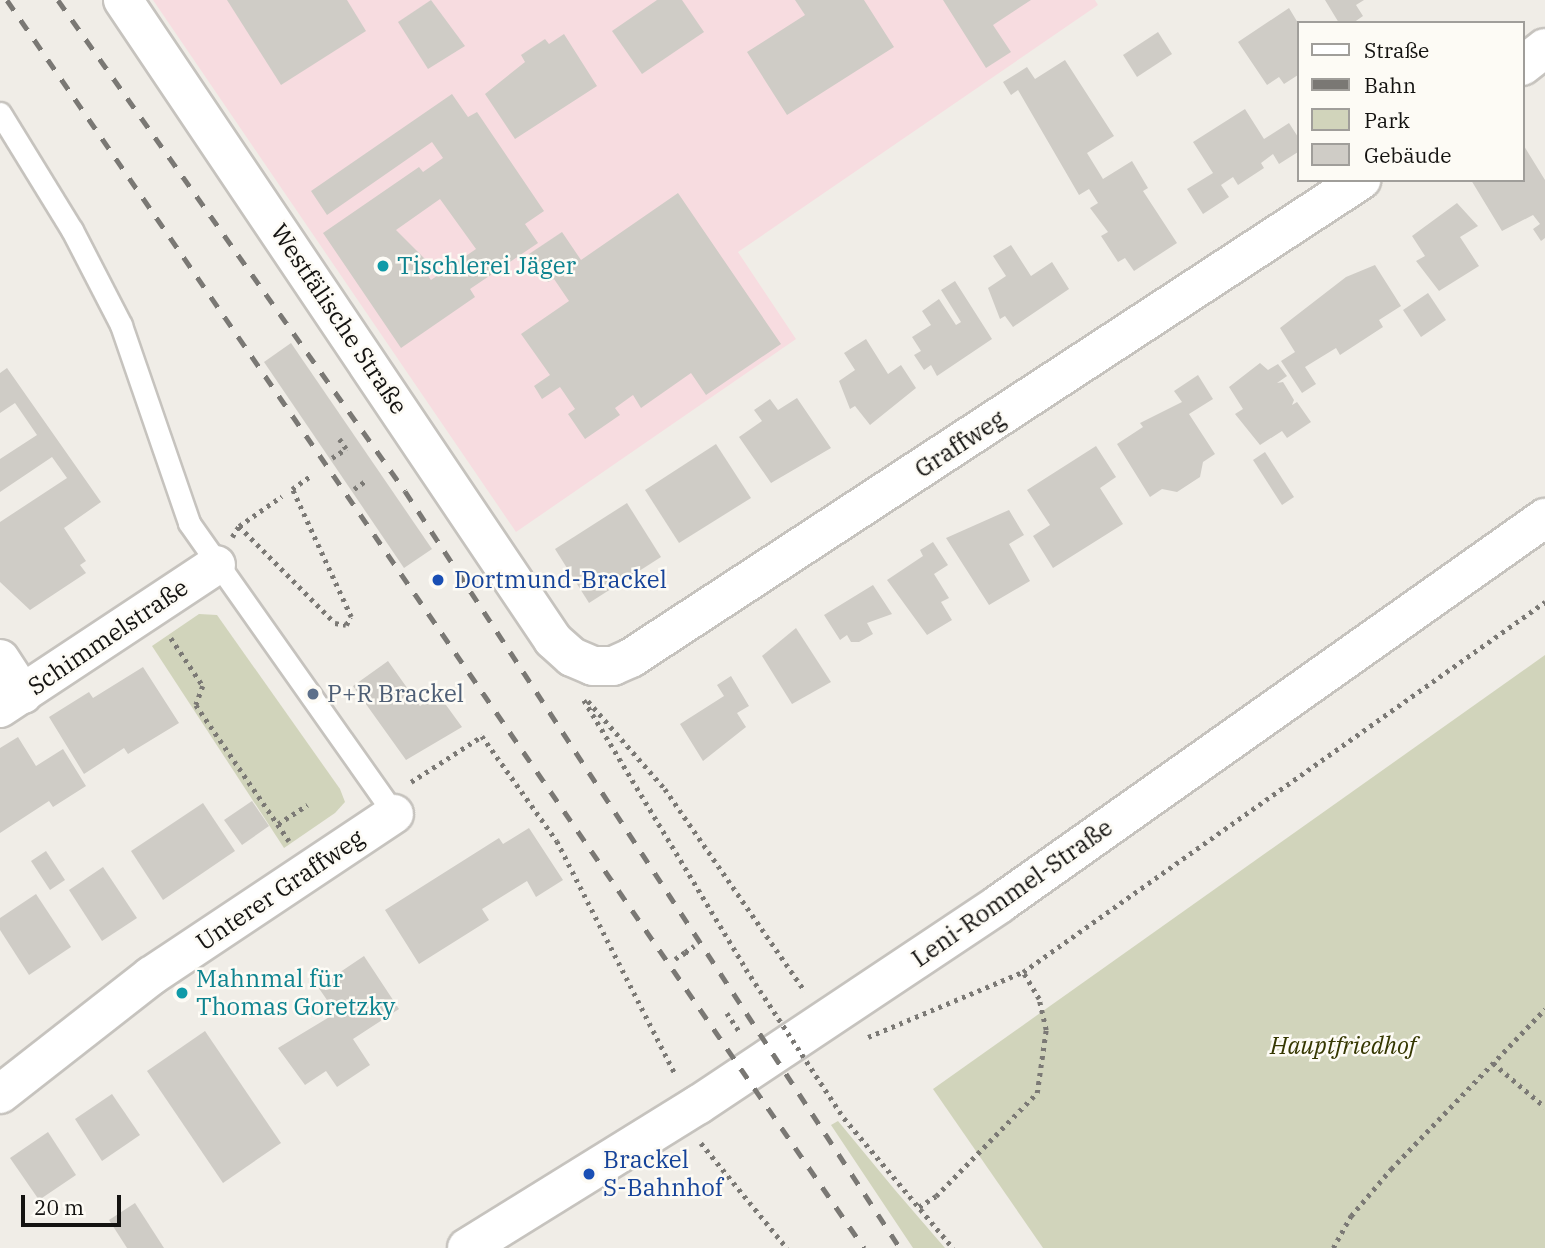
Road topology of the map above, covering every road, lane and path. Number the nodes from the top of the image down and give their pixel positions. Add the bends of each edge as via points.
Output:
1 (123, 0) edge
2 (1545, 48) edge
3 (1524, 64) edge
4 (0, 113) edge
5 (1358, 182) edge
6 (338, 439) dead end
7 (332, 458) dead end
8 (309, 477) dead end
9 (367, 480) dead end
10 (354, 489) dead end
11 (282, 496) dead end
12 (1545, 518) edge
13 (216, 565) junction
14 (1545, 602) edge
15 (169, 635) dead end
16 (553, 640) joint
17 (0, 659) edge
18 (12, 701) edge
19 (307, 805) dead end
20 (389, 807) junction
21 (278, 824) junction
22 (291, 843) dead end
23 (694, 946) dead end
24 (685, 952) junction
25 (675, 959) dead end
26 (689, 959) dead end
27 (1023, 972) junction
28 (809, 998) dead end
29 (1545, 1009) edge
30 (859, 1038) dead end
31 (1493, 1063) junction
32 (681, 1083) dead end
33 (0, 1094) edge
34 (1545, 1107) edge
35 (697, 1136) dead end
36 (919, 1207) junction
37 (467, 1248) edge
38 (788, 1248) edge
39 (953, 1248) edge
40 (1333, 1248) edge

1 - 16 street, Westfälische Straße
2 - 3 street
4 - 13 lane via 72,230 121,325 189,523
5 - 16 street, Graffweg via 631,658 613,666 593,666 572,657
6 - 7 path via 346,449
8 - 11 path via 292,489 351,617 346,625 335,623 239,526
9 - 10 path
12 - 37 street, Leni-Rommel-Straße via 988,911 709,1098
13 - 18 street, Schimmelstraße
13 - 20 lane
14 - 27 path
15 - 21 path via 203,686 196,705
17 - 18 street
19 - 21 path
20 - 32 path via 482,736 557,841
20 - 33 street, Unterer Graffweg via 151,976
21 - 22 path
23 - 24 path
24 - 25 path
24 - 26 path
27 - 30 path
27 - 36 path via 1039,999 1046,1030 1037,1093 936,1196
28 - 36 path, bridge via 665,789 578,690 746,969 844,1118
29 - 31 path
31 - 34 path
31 - 40 path via 1391,1169 1351,1216
35 - 38 path
36 - 39 path

